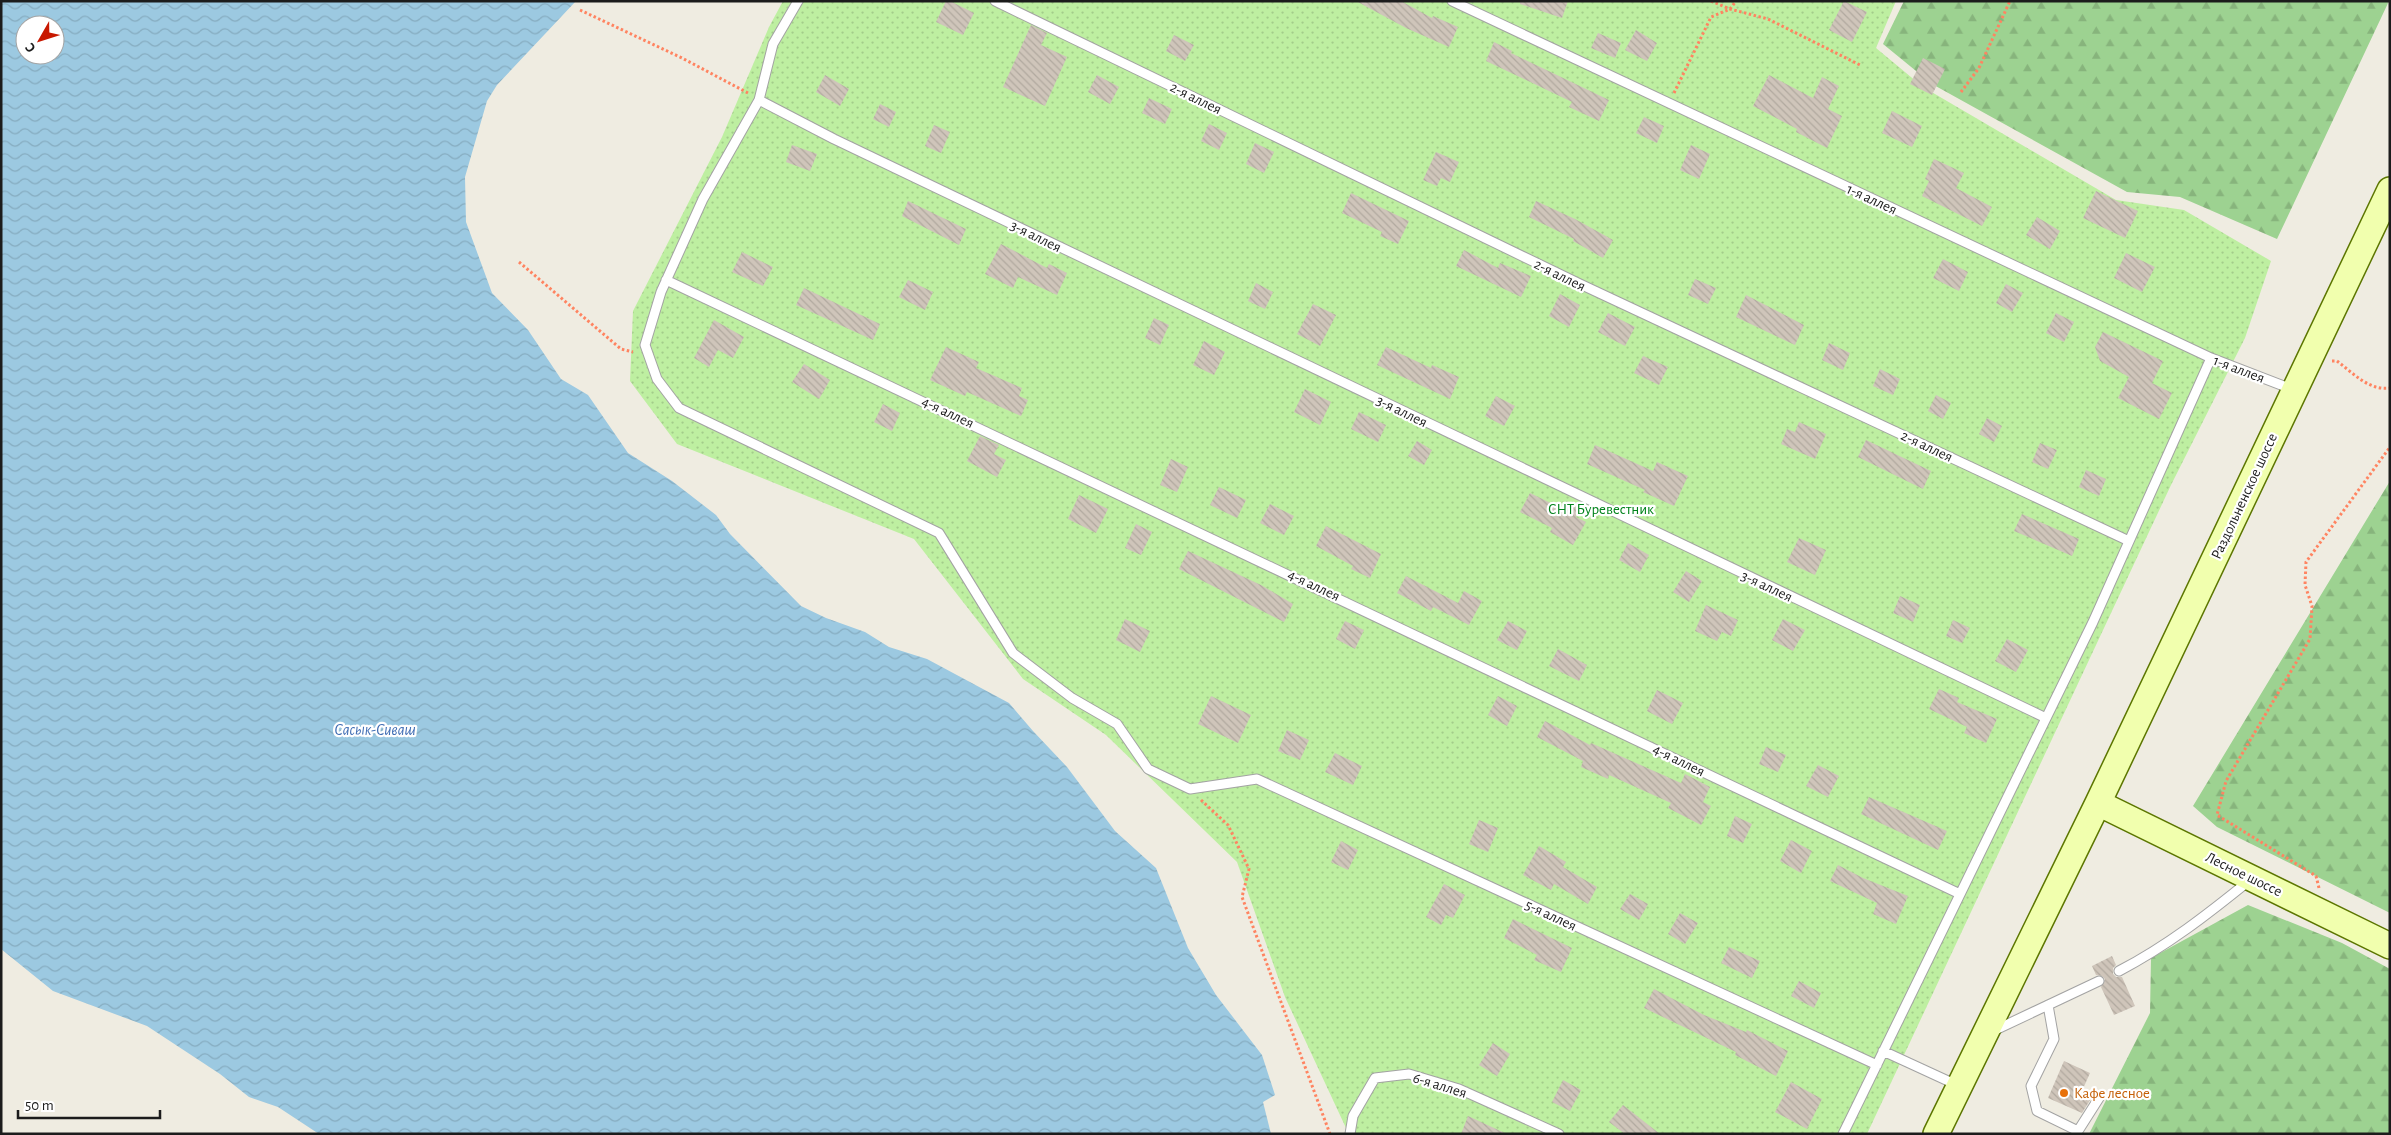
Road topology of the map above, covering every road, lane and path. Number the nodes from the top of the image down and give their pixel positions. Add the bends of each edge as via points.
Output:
1 (798, 1) edge
2 (995, 1) edge
3 (1452, 1) edge
4 (1711, 1) edge
5 (1736, 1) edge
6 (2010, 1) edge
7 (1730, 9) junction
8 (580, 10) dead end
9 (1860, 65) dead end
10 (1961, 92) dead end
11 (760, 100) junction
12 (1669, 104) junction
13 (2390, 190) edge
14 (519, 262) dead end
15 (666, 280) junction
16 (648, 355) junction
17 (2211, 358) junction
18 (2330, 360) dead end
19 (2390, 388) edge
20 (2294, 390) junction
21 (2390, 447) edge
22 (2129, 541) junction
23 (2046, 718) junction
24 (1190, 789) junction
25 (2098, 803) junction
26 (2252, 878) junction
27 (1960, 894) junction
28 (2327, 915) junction
29 (2390, 946) edge
30 (2119, 971) dead end
31 (2099, 981) dead end
32 (2048, 1006) junction
33 (1984, 1035) junction
34 (1883, 1051) junction
35 (1876, 1064) junction
36 (1959, 1086) junction
37 (2100, 1098) dead end
38 (1330, 1134) edge
39 (1350, 1134) edge
40 (1558, 1134) edge
41 (1843, 1134) edge
42 (1936, 1134) edge

1 - 11 lane via 773,44
2 - 22 lane, 2-я аллея via 1580,284
3 - 12 lane, 1-я аллея
4 - 7 path
5 - 7 path
6 - 10 path via 1980,68
7 - 9 path via 1768,19
7 - 12 path via 1711,17
8 - 11 path via 682,58
11 - 15 lane via 704,199
11 - 23 lane, 3-я аллея via 861,152
12 - 17 lane, 1-я аллея
13 - 20 main road, Раздольненское шоссе
14 - 16 path via 621,349
15 - 16 lane via 645,345
15 - 27 lane, 4-я аллея
16 - 24 lane via 658,379 679,408 940,532 1013,653 1072,698 1117,724 1148,769
17 - 20 lane, 1-я аллея
17 - 22 lane
18 - 19 path via 2337,361 2379,390
20 - 25 main road, Раздольненское шоссе
21 - 28 path via 2306,562 2305,585 2312,606 2310,639 2226,781 2217,815 2316,876
22 - 23 lane
23 - 27 lane
24 - 35 lane, 5-я аллея via 1257,779
24 - 38 path via 1228,825 1249,869 1242,898
25 - 26 main road, Лесное шоссе
25 - 33 main road, Раздольненское шоссе
26 - 28 main road, Лесное шоссе
26 - 30 lane via 2202,920
27 - 34 lane
28 - 29 main road, Лесное шоссе
31 - 32 lane
32 - 33 lane
32 - 37 lane via 2054,1039 2031,1086 2037,1111 2078,1131
33 - 36 main road, Раздольненское шоссе
34 - 35 lane
34 - 36 lane
35 - 41 lane
36 - 42 main road, Раздольненское шоссе
39 - 40 lane, 6-я аллея via 1353,1116 1375,1078 1409,1074 1459,1089

